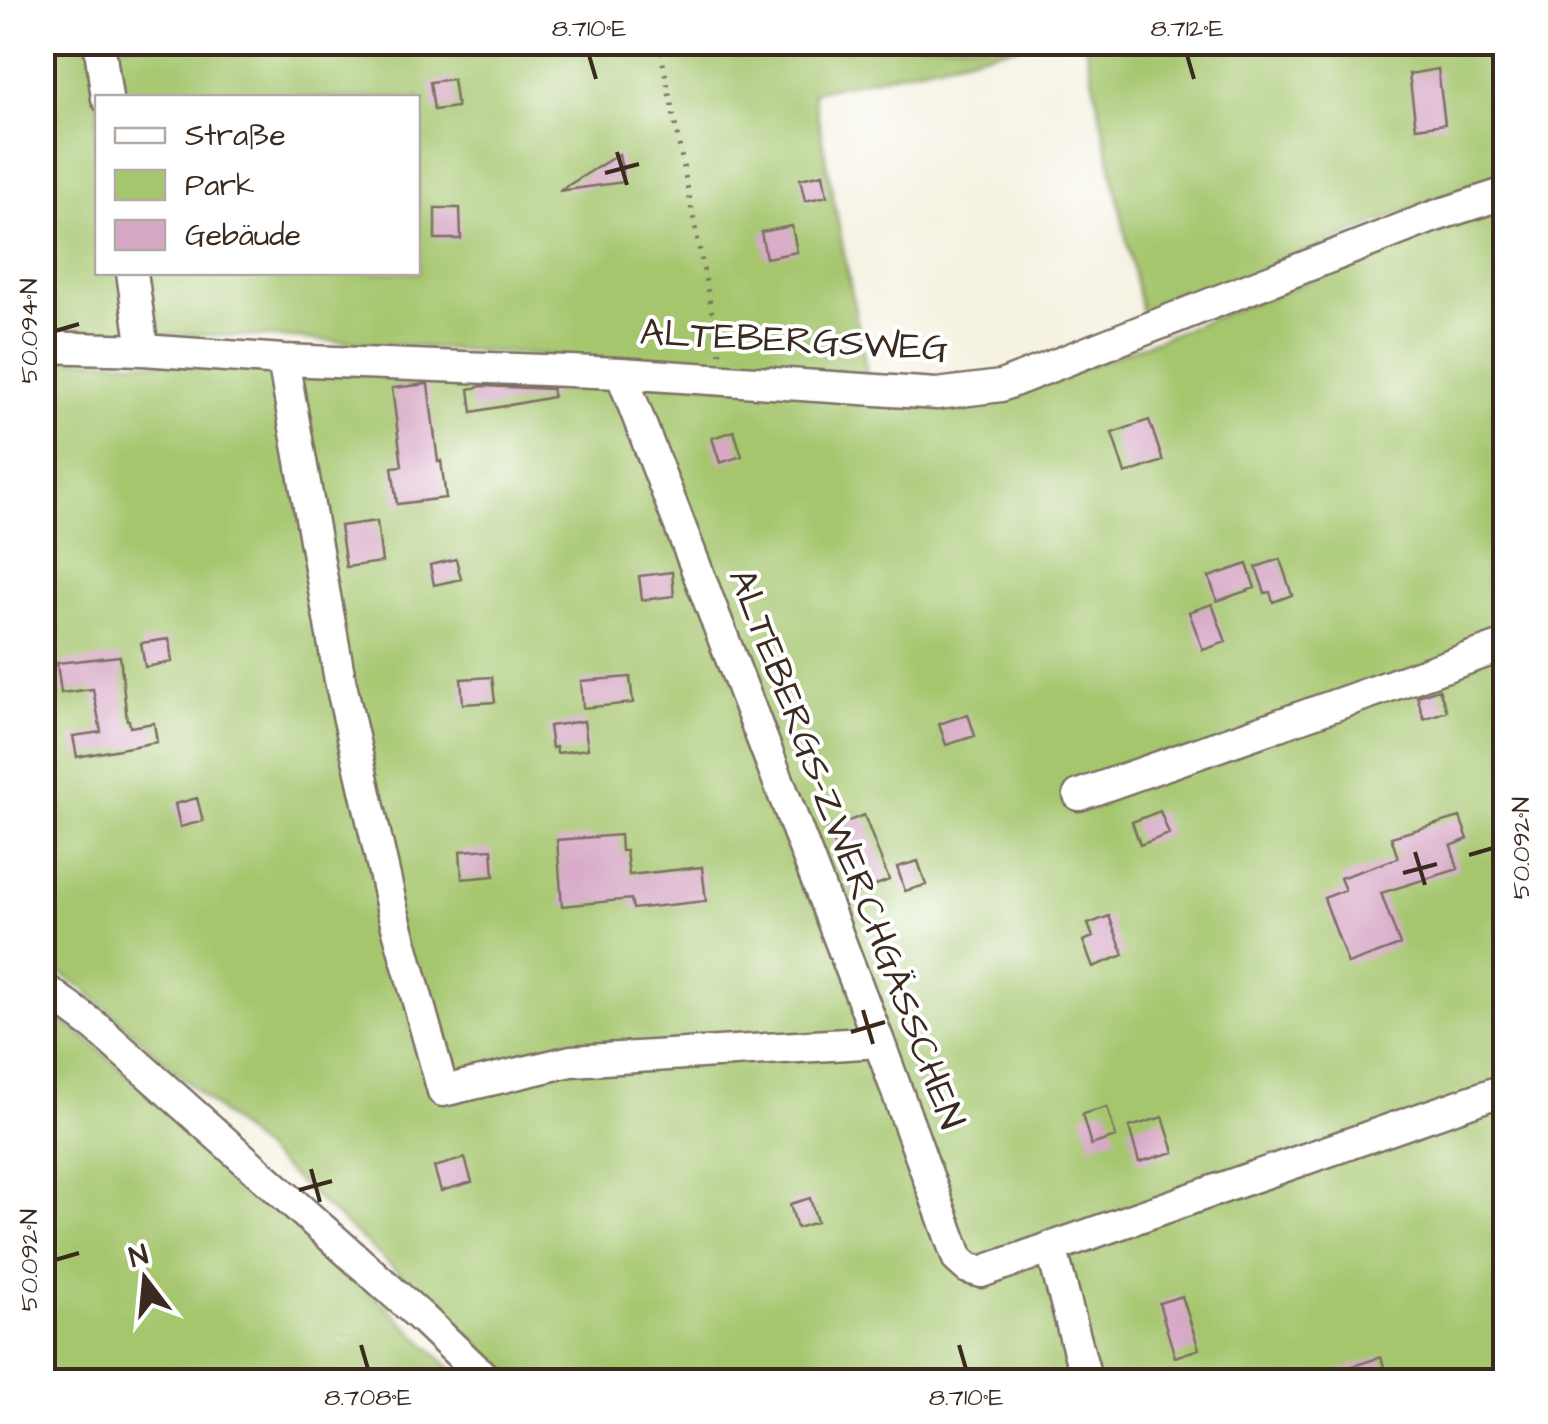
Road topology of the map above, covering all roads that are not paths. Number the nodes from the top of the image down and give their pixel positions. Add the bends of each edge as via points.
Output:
1 (98, 42) edge
2 (106, 95) edge
3 (1506, 193) edge
4 (132, 275) edge
5 (42, 347) edge
6 (143, 350) junction
7 (283, 360) junction
8 (621, 372) junction
9 (1506, 645) edge
10 (1079, 795) dead end
11 (42, 987) edge
12 (879, 1042) junction
13 (1506, 1089) edge
14 (1051, 1247) junction
15 (489, 1382) edge
16 (1086, 1382) edge

1 - 2 street
3 - 8 street, ALTEBERGSWEG via 1002,386 937,394
4 - 6 street
5 - 6 street, ALTEBERGSWEG
6 - 7 street, ALTEBERGSWEG
7 - 8 street, ALTEBERGSWEG
7 - 12 street via 344,699 443,1091 571,1060
8 - 12 street, ALTEBERGS-ZWERCHGÄSSCHEN
9 - 10 street
11 - 15 street via 111,1040
12 - 14 street, ALTEBERGS-ZWERCHGÄSSCHEN via 958,1259 980,1272
13 - 14 street, ALTEBERGS-ZWERCHGÄSSCHEN
14 - 16 street

